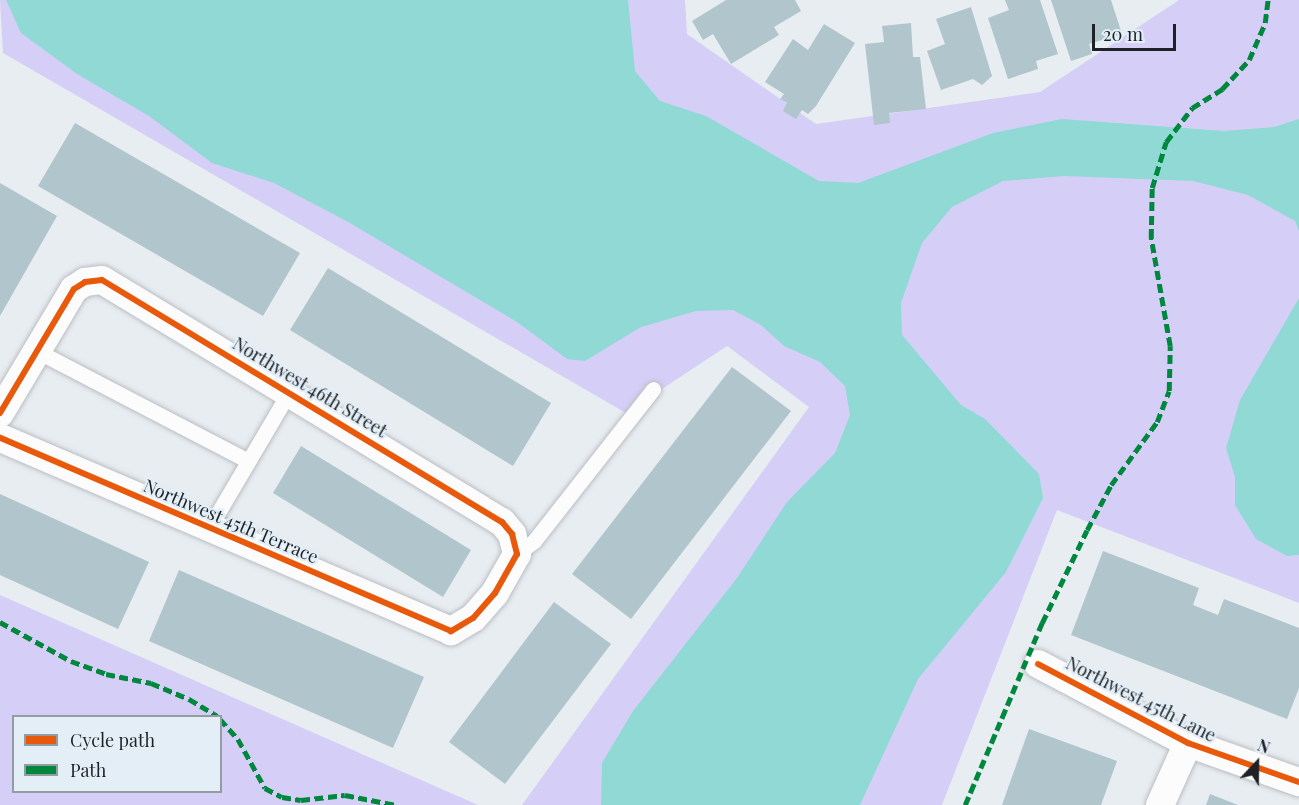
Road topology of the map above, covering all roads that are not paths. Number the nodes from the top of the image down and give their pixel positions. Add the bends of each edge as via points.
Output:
1 (37, 351) junction
2 (653, 389) dead end
3 (289, 392) junction
4 (0, 413) edge
5 (0, 438) edge
6 (248, 461) junction
7 (209, 528) junction
8 (515, 544) junction
9 (1038, 664) dead end
10 (1188, 743) junction
11 (1299, 782) edge
12 (1160, 805) edge

1 - 3 street, Northwest 46th Street via 74,289 85,282 102,280
1 - 4 street
1 - 6 lane
2 - 8 lane via 534,541
3 - 6 lane
3 - 8 street, Northwest 46th Street via 502,522
5 - 7 street, Northwest 45th Terrace
6 - 7 lane
7 - 8 street, Northwest 45th Terrace via 451,632 473,618 495,593
9 - 10 street, Northwest 45th Lane
10 - 11 street, Northwest 45th Lane
10 - 12 street

